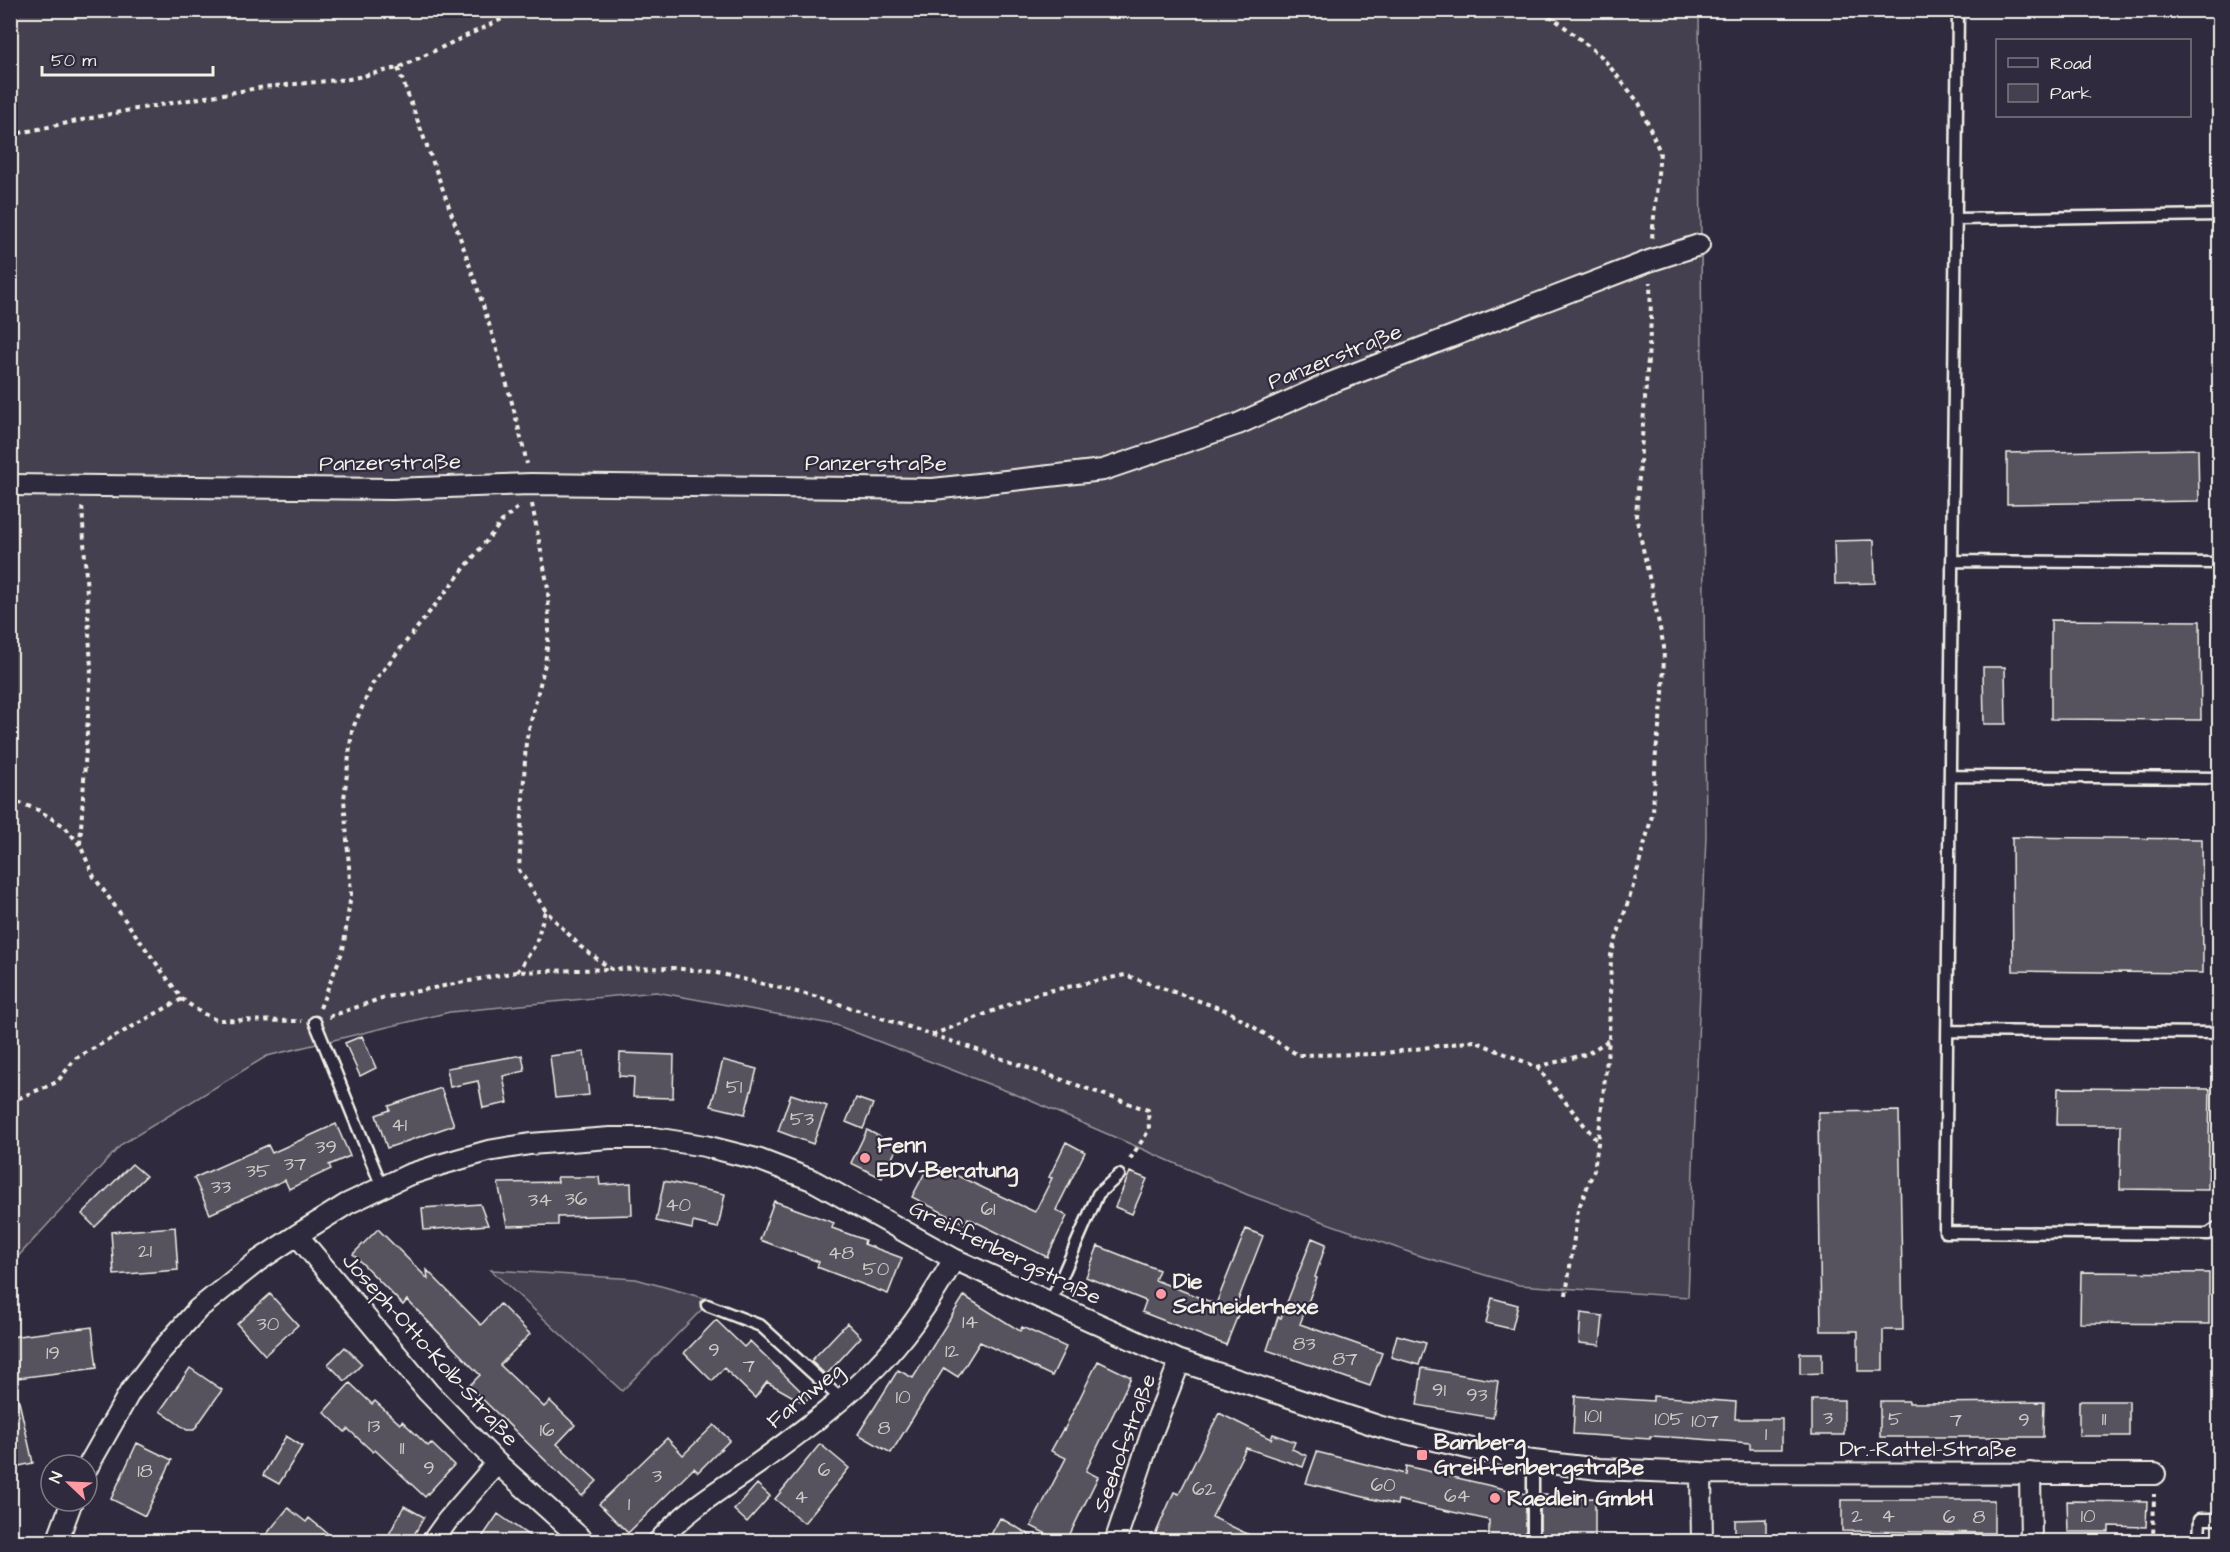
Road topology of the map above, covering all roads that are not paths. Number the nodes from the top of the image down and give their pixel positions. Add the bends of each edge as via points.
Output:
1 (1958, 10) edge
2 (2220, 214) edge
3 (1956, 219) junction
4 (1699, 245) dead end
5 (10, 485) edge
6 (1952, 561) junction
7 (2220, 563) edge
8 (1950, 776) junction
9 (2220, 778) edge
10 (315, 1022) road end
11 (1947, 1030) junction
12 (2220, 1033) edge
13 (1119, 1175) road end
14 (382, 1186) junction
15 (2220, 1226) edge
16 (297, 1235) junction
17 (954, 1259) junction
18 (1050, 1304) junction
19 (707, 1305) dead end
20 (1180, 1360) junction
21 (842, 1400) junction
22 (95, 1453) edge
23 (1533, 1461) junction
24 (497, 1463) junction
25 (1701, 1473) junction
26 (2030, 1473) junction
27 (2155, 1474) road end
28 (68, 1513) edge
29 (2220, 1519) edge
30 (57, 1542) edge
31 (432, 1542) edge
32 (585, 1542) edge
33 (658, 1542) edge
34 (1115, 1542) edge
35 (1533, 1542) edge
36 (1702, 1542) edge
37 (2031, 1542) edge
38 (2199, 1542) edge

1 - 3 lane
2 - 3 lane
3 - 6 lane
4 - 5 street, Panzerstraße via 1330,383 1238,424 1103,470 933,489 531,491
6 - 7 lane
6 - 8 lane
8 - 9 lane
8 - 11 lane
10 - 14 lane
11 - 12 lane
11 - 15 lane via 1945,1232 2208,1234
13 - 18 lane via 1098,1194
14 - 16 street, Greiffenbergstraße
14 - 17 street, Greiffenbergstraße via 488,1151 569,1141 654,1138 760,1160 812,1180
16 - 22 street, Greiffenbergstraße via 198,1309 130,1392
16 - 24 street, Joseph-Otto-Kolb-Straße via 428,1392
17 - 18 street, Greiffenbergstraße
17 - 21 street, Farnweg via 915,1321 878,1366
18 - 20 street, Greiffenbergstraße
19 - 21 lane via 760,1326
20 - 23 street, Greiffenbergstraße via 1381,1427
20 - 34 street, Seehofstraße
21 - 33 street, Farnweg via 706,1497
23 - 25 street, Greiffenbergstraße via 1599,1469
23 - 35 lane
24 - 31 street
24 - 32 street, Joseph-Otto-Kolb-Straße
25 - 26 street, Dr.-Rattel-Straße
25 - 36 street
26 - 27 street, Dr.-Rattel-Straße
26 - 37 street
28 - 30 street
29 - 38 lane via 2200,1519

